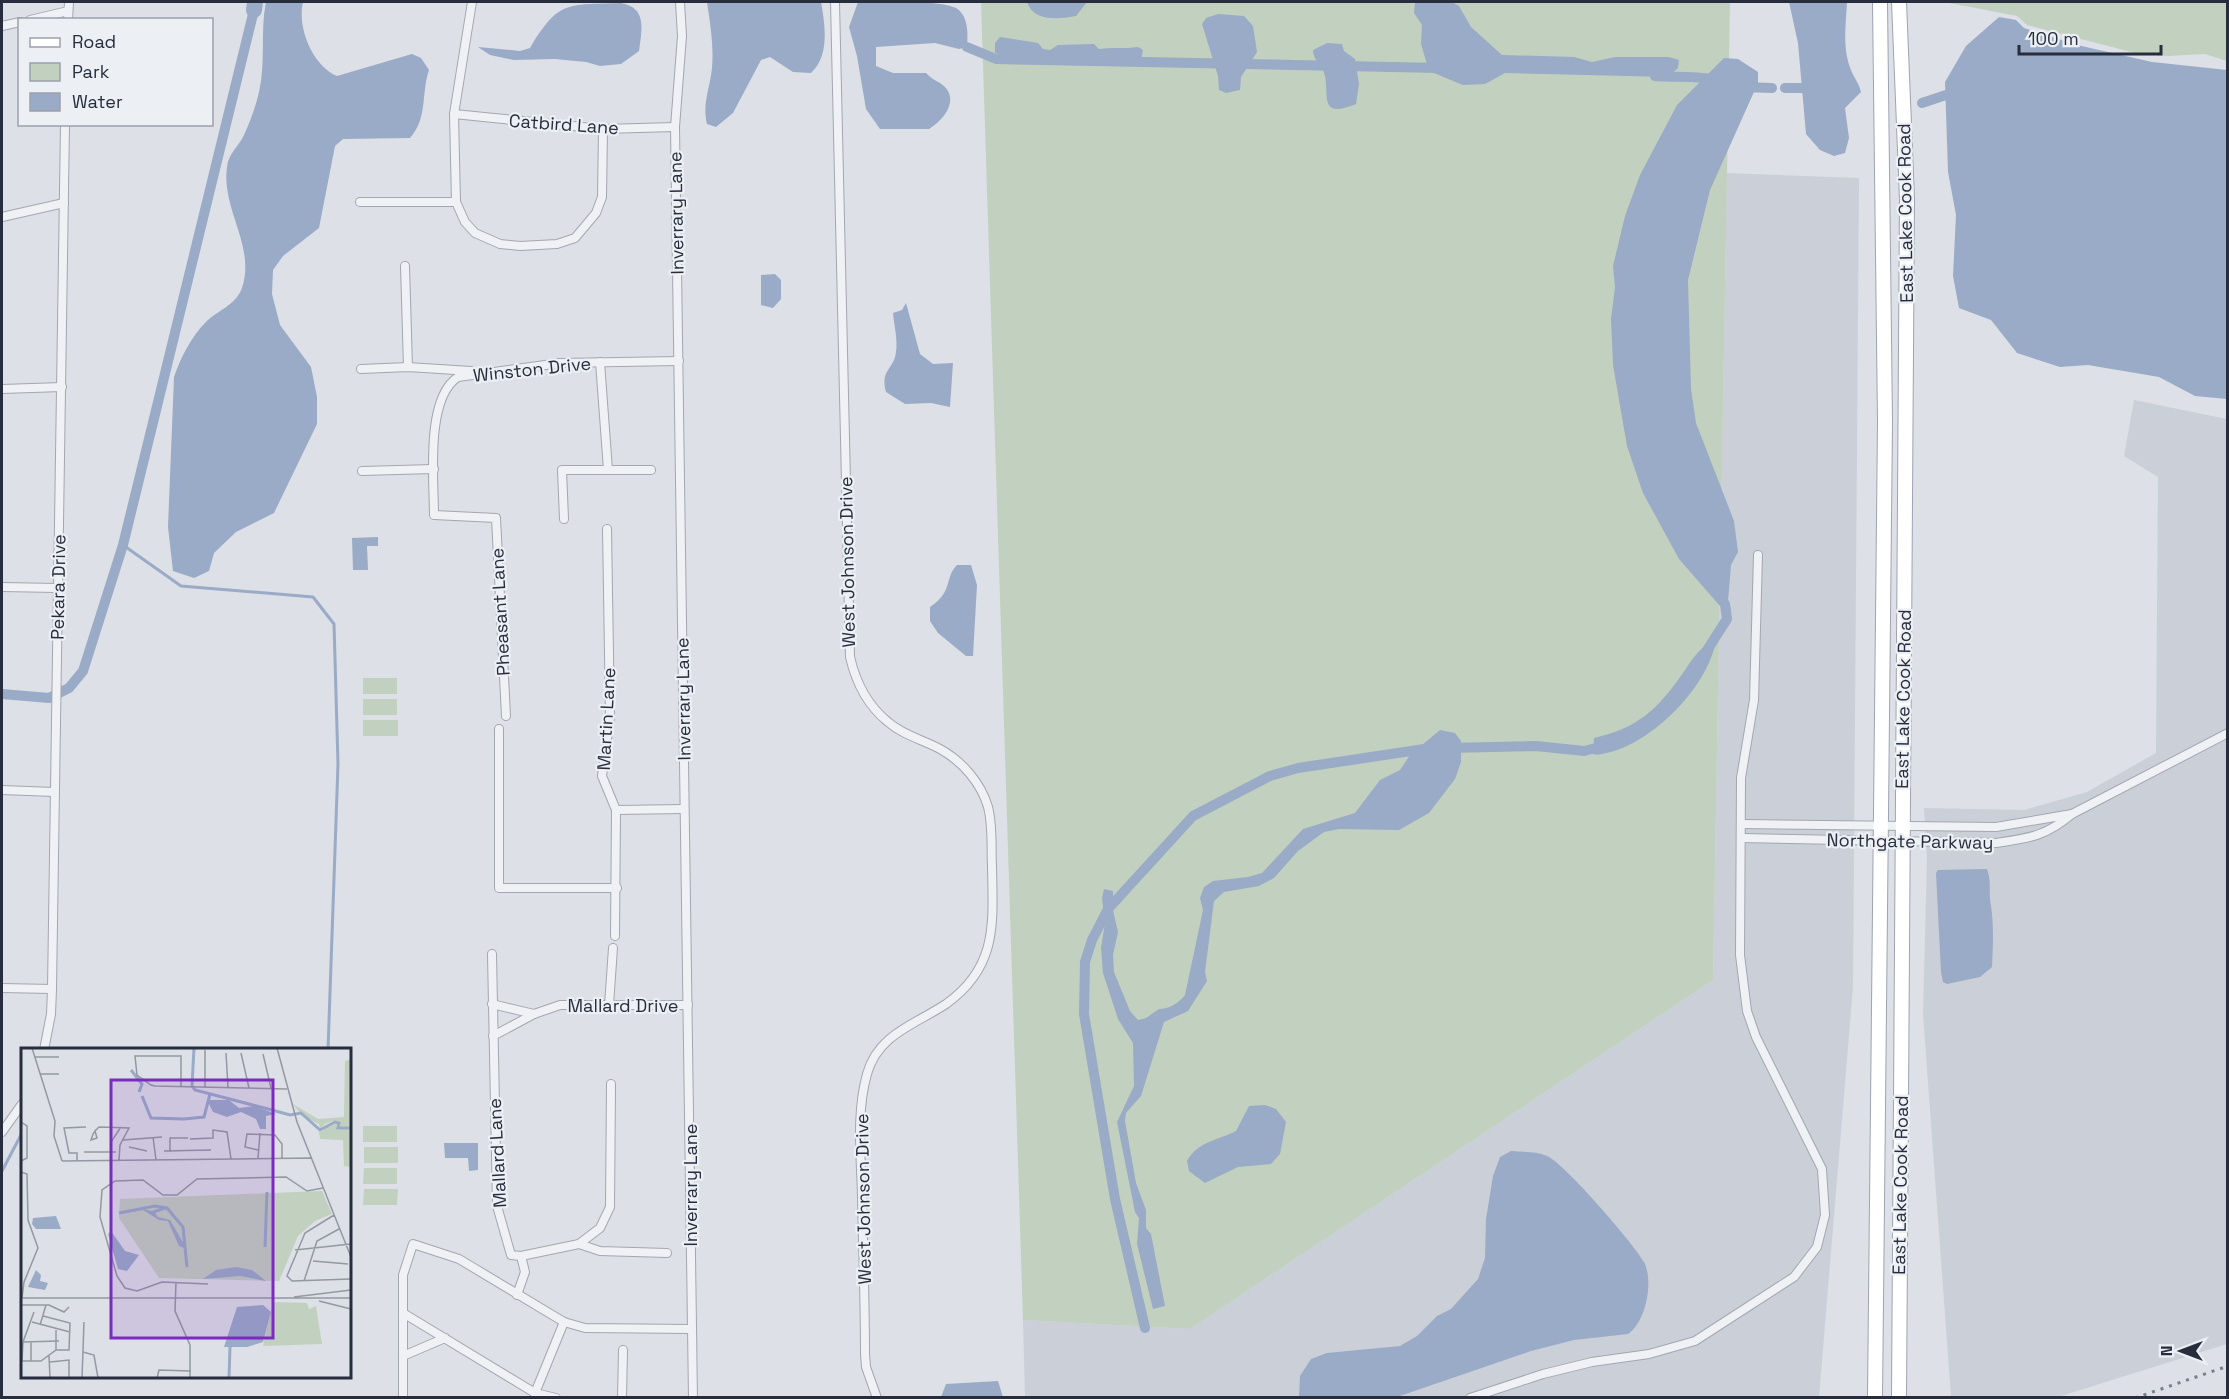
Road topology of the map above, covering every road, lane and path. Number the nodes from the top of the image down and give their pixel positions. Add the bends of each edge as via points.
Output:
1 (69, 2) edge
2 (472, 2) edge
3 (680, 2) edge
4 (836, 2) edge
5 (1880, 2) edge
6 (1899, 2) edge
7 (68, 15) edge
8 (45, 18) edge
9 (18, 22) edge
10 (2, 26) edge
11 (454, 114) junction
12 (65, 126) edge
13 (675, 127) junction
14 (603, 129) junction
15 (360, 202) dead end
16 (456, 202) junction
17 (64, 203) junction
18 (2, 217) edge
19 (405, 266) dead end
20 (1884, 320) junction
21 (1906, 320) junction
22 (679, 361) junction
23 (600, 362) junction
24 (408, 368) junction
25 (361, 369) dead end
26 (489, 373) junction
27 (62, 387) junction
28 (2, 390) edge
29 (434, 469) junction
30 (608, 470) junction
31 (651, 470) dead end
32 (362, 471) dead end
33 (486, 517) joint
34 (564, 519) dead end
35 (607, 529) dead end
36 (1758, 555) dead end
37 (2, 587) edge
38 (57, 588) junction
39 (506, 716) dead end
40 (499, 729) dead end
41 (2228, 733) edge
42 (2, 790) edge
43 (54, 792) junction
44 (684, 809) junction
45 (616, 810) junction
46 (2072, 814) junction
47 (1741, 824) junction
48 (1880, 825) junction
49 (1902, 825) junction
50 (1741, 838) junction
51 (1880, 841) junction
52 (1902, 842) junction
53 (616, 888) junction
54 (615, 936) dead end
55 (613, 948) dead end
56 (492, 954) dead end
57 (2, 988) edge
58 (52, 989) junction
59 (492, 1004) junction
60 (609, 1005) junction
61 (688, 1005) junction
62 (534, 1014) junction
63 (493, 1036) junction
64 (44, 1048) edge
65 (611, 1084) dead end
66 (21, 1105) edge
67 (2, 1132) edge
68 (579, 1244) junction
69 (667, 1253) dead end
70 (521, 1256) junction
71 (517, 1295) junction
72 (403, 1313) junction
73 (564, 1322) junction
74 (691, 1329) junction
75 (445, 1338) junction
76 (623, 1350) dead end
77 (403, 1356) junction
78 (535, 1393) junction
79 (403, 1398) edge
80 (556, 1398) edge
81 (622, 1398) edge
82 (693, 1398) edge
83 (877, 1398) edge
84 (1470, 1398) edge
85 (1875, 1398) edge
86 (1899, 1398) edge

1 - 7 street
2 - 11 street
3 - 13 street, Inverrary Lane via 682,36
4 - 83 street, West Johnson Drive via 850,657 868,701 888,723 942,750 973,778 988,808 992,849 993,932 981,966 956,996 888,1039 867,1072 860,1120 865,1354
5 - 20 main road, East Lake Cook Road
6 - 21 main road, East Lake Cook Road
7 - 8 street
9 - 10 street
11 - 14 street, Catbird Lane
11 - 16 street
12 - 17 street, Pekara Drive
13 - 14 street, Catbird Lane
13 - 22 street, Inverrary Lane
14 - 16 street via 602,197 596,213 575,238 557,244 500,244 475,233
15 - 16 street
17 - 18 street
17 - 27 street, Pekara Drive
19 - 24 street
20 - 21 main road
20 - 48 main road, East Lake Cook Road
21 - 49 main road, East Lake Cook Road
22 - 23 street, Winston Drive
22 - 44 street, Inverrary Lane
23 - 26 street, Winston Drive
23 - 30 street
24 - 25 street
24 - 26 street
26 - 29 street, Winston Drive via 458,377 448,387 434,440
27 - 28 street
27 - 38 street, Pekara Drive
29 - 32 street
29 - 33 street, Winston Drive via 434,515
30 - 31 street
30 - 34 street via 562,470
33 - 39 street, Pheasant Lane via 496,518
35 - 45 street, Martin Lane via 610,717 602,776
36 - 47 street via 1754,700 1741,778
37 - 38 street
38 - 43 street, Pekara Drive
40 - 53 street via 499,888
41 - 46 street, Northgate Parkway
42 - 43 street
43 - 58 street, Pekara Drive
44 - 45 street
44 - 61 street, Inverrary Lane
45 - 53 street, Martin Lane
46 - 49 street, Northgate Parkway via 1996,827
46 - 52 street, Northgate Parkway via 2052,831 1996,843
47 - 48 street, Northgate Parkway
47 - 50 street
48 - 49 street, Northgate Parkway
48 - 51 main road, East Lake Cook Road
49 - 52 main road, East Lake Cook Road
50 - 51 street, Northgate Parkway
50 - 84 street via 1740,955 1747,1011 1760,1046 1822,1169 1825,1215 1817,1247 1794,1277 1695,1341 1551,1372
51 - 52 street, Northgate Parkway
51 - 85 main road, East Lake Cook Road
52 - 86 main road, East Lake Cook Road
53 - 54 street, Martin Lane
55 - 60 street
56 - 59 street
57 - 58 street
58 - 64 street, Pekara Drive
59 - 62 street
59 - 63 street
60 - 61 street, Mallard Drive
60 - 62 street, Mallard Drive via 560,1005
61 - 74 street, Inverrary Lane
62 - 63 street, Mallard Drive
63 - 70 street, Mallard Lane via 497,1206 511,1255
65 - 68 street via 610,1207 600,1228
66 - 67 street
68 - 69 street via 600,1251
68 - 70 street
70 - 71 street via 525,1272
71 - 72 street via 459,1259 413,1244 403,1275
71 - 73 street
72 - 75 street
72 - 77 street
73 - 74 street via 585,1328
73 - 78 street
74 - 82 street, Inverrary Lane
75 - 77 street
75 - 78 street
76 - 81 street
77 - 79 street
78 - 80 street

